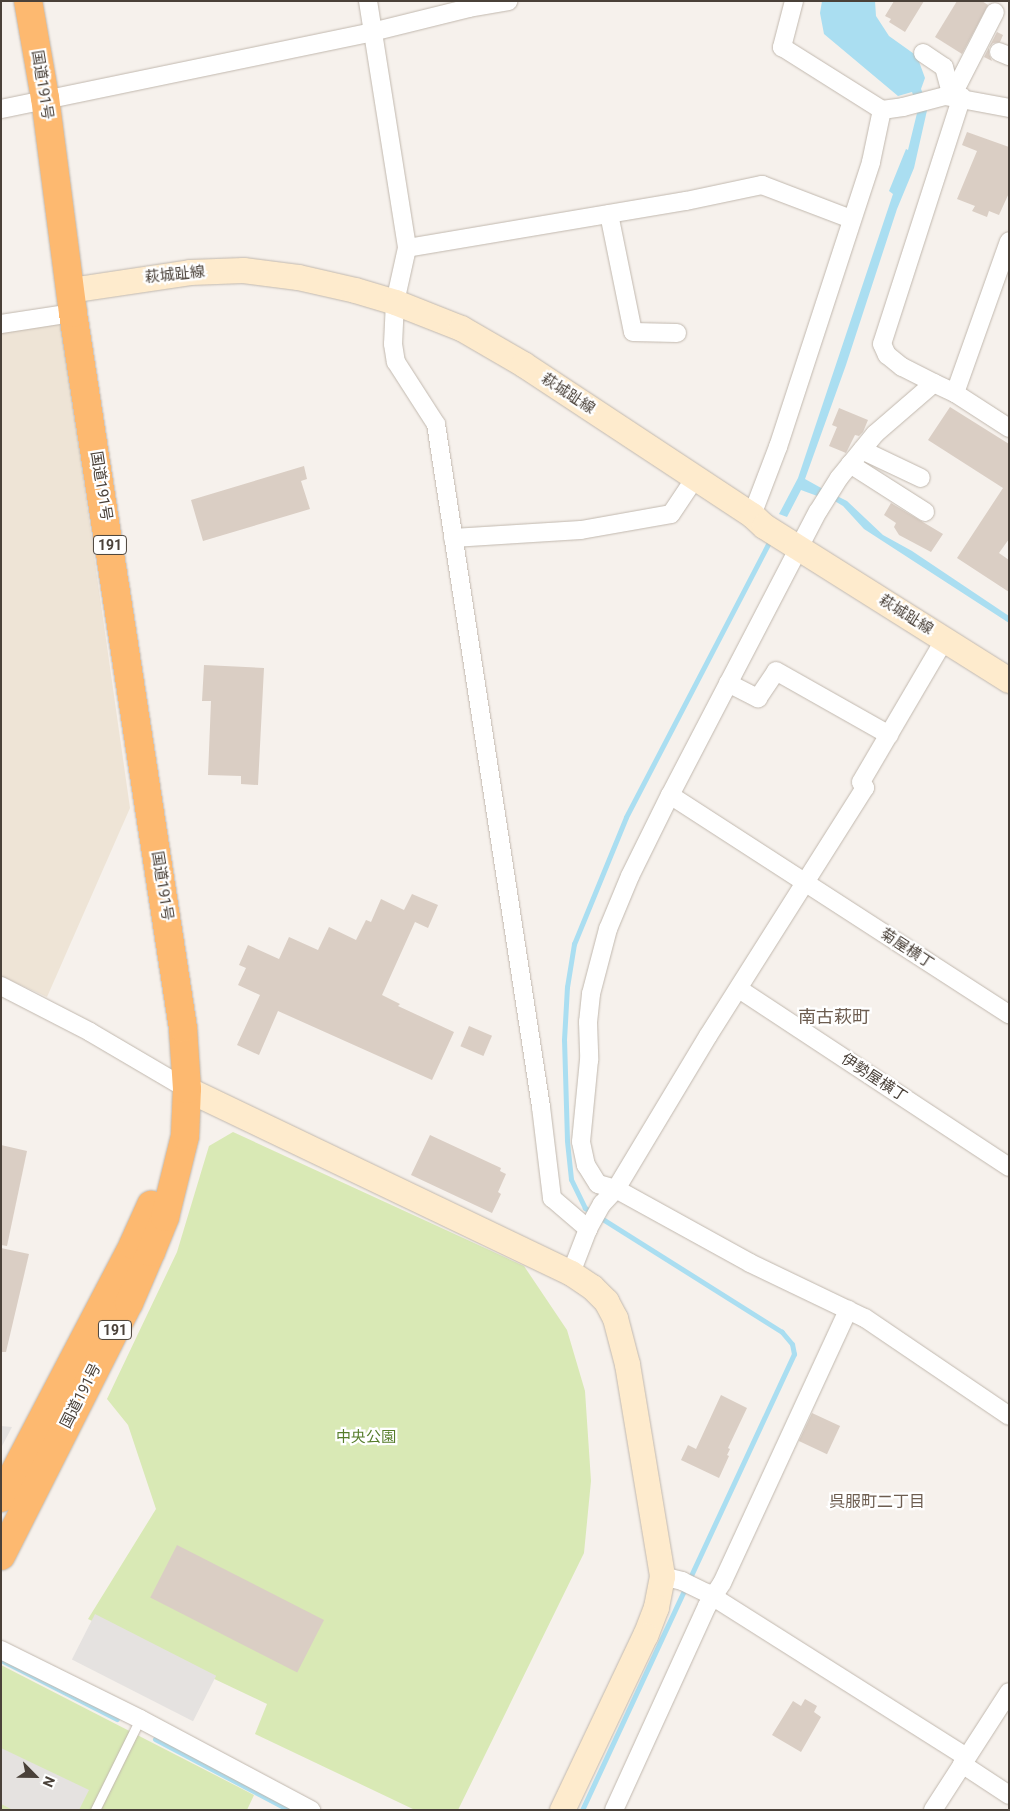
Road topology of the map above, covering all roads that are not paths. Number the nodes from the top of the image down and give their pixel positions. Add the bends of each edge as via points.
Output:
1 (28, 1) edge
2 (368, 1) edge
3 (508, 1) edge
4 (794, 1) edge
5 (994, 12) dead end
6 (372, 32) junction
7 (923, 52) dead end
8 (953, 96) junction
9 (45, 98) junction
10 (1009, 108) edge
11 (1, 109) edge
12 (882, 110) junction
13 (609, 214) junction
14 (851, 219) junction
15 (1009, 241) edge
16 (407, 248) junction
17 (72, 301) junction
18 (395, 302) junction
19 (1, 324) edge
20 (677, 332) dead end
21 (934, 383) junction
22 (954, 393) junction
23 (1009, 428) edge
24 (862, 450) junction
25 (850, 464) junction
26 (696, 478) junction
27 (921, 478) dead end
28 (925, 512) dead end
29 (758, 520) junction
30 (453, 538) junction
31 (800, 549) junction
32 (945, 639) junction
33 (1009, 680) edge
34 (728, 683) junction
35 (889, 735) junction
36 (670, 795) junction
37 (806, 883) junction
38 (1, 986) edge
39 (739, 989) junction
40 (1009, 1014) edge
41 (187, 1089) junction
42 (1009, 1167) edge
43 (616, 1189) junction
44 (590, 1224) junction
45 (571, 1273) junction
46 (848, 1310) junction
47 (1009, 1416) edge
48 (1, 1498) edge
49 (1, 1556) edge
50 (679, 1581) junction
51 (713, 1597) junction
52 (1, 1650) edge
53 (1009, 1692) edge
54 (140, 1719) junction
55 (964, 1760) junction
56 (1009, 1795) edge
57 (95, 1810) edge
58 (311, 1810) edge
59 (562, 1810) edge
60 (614, 1810) edge
61 (933, 1810) edge

1 - 9 highway, 国道191号 / 191
2 - 6 street
3 - 6 street
4 - 12 street via 782,47
5 - 8 street
6 - 9 street
6 - 16 street
7 - 8 street via 944,68
8 - 10 street
8 - 12 street
8 - 21 street via 882,344 887,356
9 - 11 street
9 - 17 highway, 国道191号 / 191
12 - 14 street via 871,162
13 - 14 street via 762,185
13 - 16 street
13 - 20 street via 633,332
14 - 29 street
15 - 22 street
16 - 18 street
17 - 18 main road, 萩城趾線 via 190,272 243,270 298,277
17 - 19 street
17 - 41 highway, 国道191号 / 191 via 183,1028
18 - 26 main road, 萩城趾線 via 469,332
18 - 30 street via 393,344 396,362 436,424
21 - 22 street
21 - 24 street
22 - 23 street
24 - 25 street
24 - 27 street
25 - 28 street
25 - 31 street via 818,511
26 - 29 main road, 萩城趾線
26 - 30 street via 671,514 581,530
29 - 31 main road, 萩城趾線
30 - 44 street via 541,1107 552,1198
31 - 32 main road, 萩城趾線
31 - 34 street
32 - 33 main road, 萩城趾線
32 - 35 street
34 - 35 street via 758,698 776,671
34 - 36 street
35 - 37 street via 861,782 865,788
36 - 37 street, 菊屋横丁
36 - 43 street via 612,920 592,994 588,1022 589,1060 581,1142 586,1165 598,1184
37 - 39 street
37 - 40 street, 菊屋横丁
38 - 41 street via 90,1032
39 - 42 street, 伊勢屋横丁
39 - 43 street
41 - 45 main road
41 - 48 highway, 国道191号 / 191 via 142,1226
41 - 49 highway, 国道191号 / 191 via 185,1136 165,1218 152,1252
43 - 44 street
43 - 46 street via 750,1263
44 - 45 street
45 - 50 main road via 606,1301 615,1318
46 - 47 street via 865,1318
46 - 51 street
50 - 51 street
50 - 59 main road via 656,1607
51 - 55 street
51 - 60 street
52 - 54 street
53 - 55 street
54 - 57 lane
54 - 58 street
55 - 56 street
55 - 61 street

